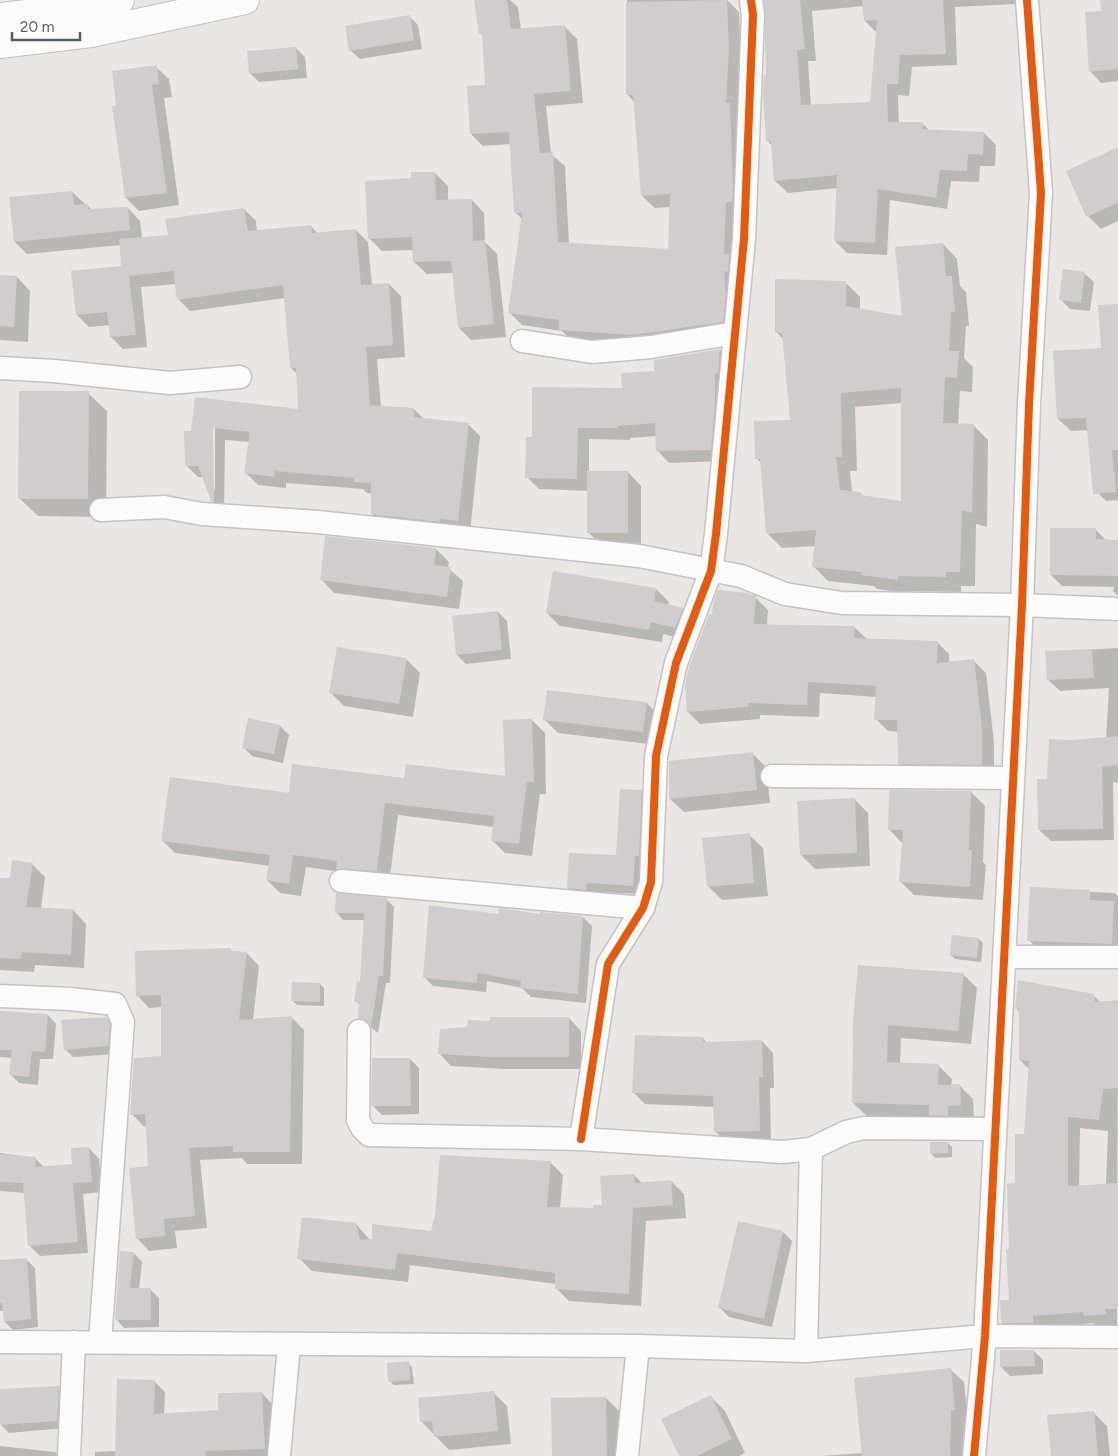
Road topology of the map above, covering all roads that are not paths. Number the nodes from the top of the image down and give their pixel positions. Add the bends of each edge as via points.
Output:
1 (120, 0) edge
2 (245, 0) edge
3 (751, 0) edge
4 (1027, 0) edge
5 (0, 16) edge
6 (0, 44) edge
7 (735, 333) junction
8 (522, 341) dead end
9 (0, 368) edge
10 (240, 377) dead end
11 (101, 510) dead end
12 (711, 571) junction
13 (1022, 605) junction
14 (1118, 609) edge
15 (772, 776) dead end
16 (1012, 778) junction
17 (341, 881) dead end
18 (643, 908) junction
19 (1004, 956) junction
20 (1118, 957) edge
21 (0, 996) edge
22 (359, 1031) dead end
23 (995, 1129) junction
24 (581, 1139) junction
25 (811, 1149) junction
26 (985, 1336) junction
27 (1118, 1337) edge
28 (100, 1341) junction
29 (0, 1342) edge
30 (74, 1342) junction
31 (289, 1345) junction
32 (638, 1346) junction
33 (806, 1351) junction
34 (69, 1456) edge
35 (279, 1456) edge
36 (627, 1456) edge
37 (974, 1456) edge

1 - 5 street
2 - 6 street via 91,33
3 - 7 street via 744,239
4 - 13 street via 1041,194
7 - 8 street via 651,347 592,352
7 - 12 street
9 - 10 street via 170,383
11 - 12 street via 164,507 236,518 318,522 639,556
12 - 13 street via 741,576 785,594 842,603
12 - 18 street via 676,663 656,756 651,882
13 - 14 street
13 - 16 street
15 - 16 street
16 - 19 street
17 - 18 street
18 - 24 street via 608,964
19 - 20 street
19 - 23 street
21 - 28 street via 115,1004 123,1022
22 - 24 street via 358,1120 369,1135
23 - 25 street via 864,1128 846,1132
23 - 26 street
24 - 25 street via 783,1152
25 - 33 street
26 - 27 street
26 - 33 street
26 - 37 street
28 - 30 street
28 - 31 street
29 - 30 street
30 - 34 street
31 - 32 street
31 - 35 street
32 - 33 street
32 - 36 street

